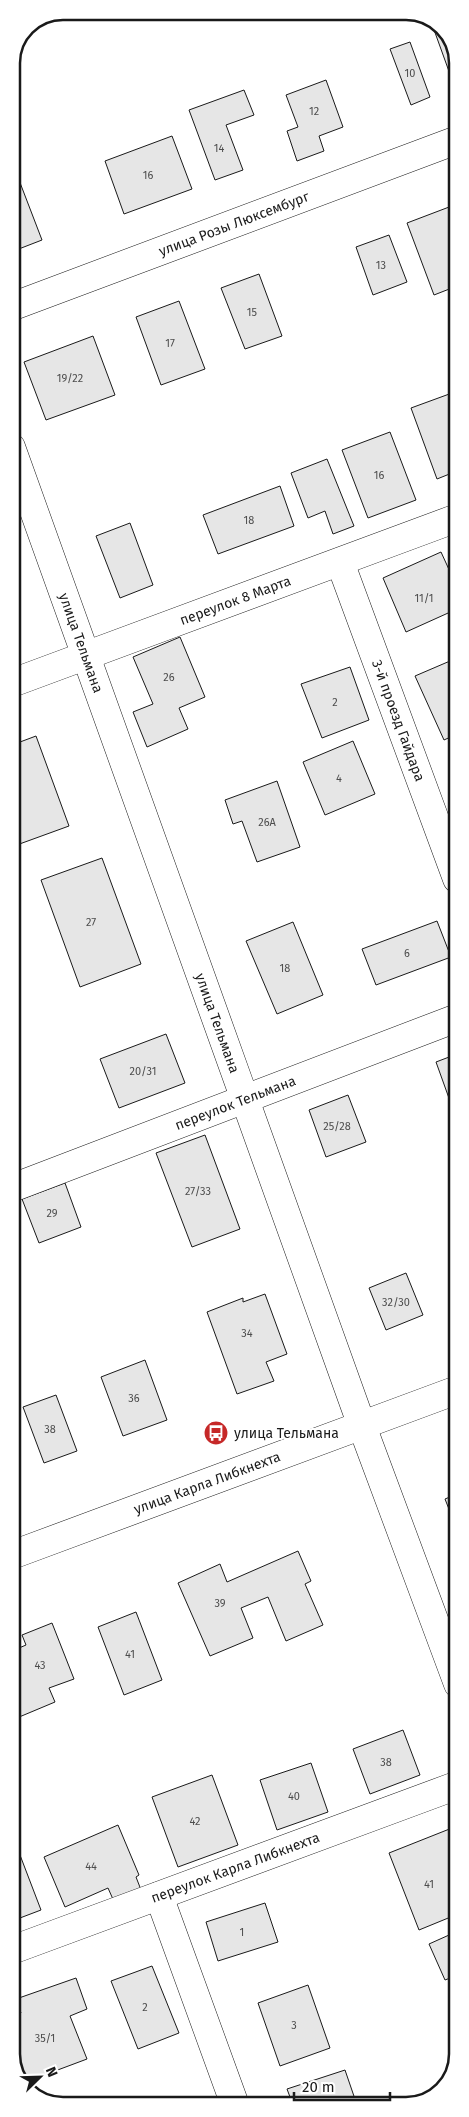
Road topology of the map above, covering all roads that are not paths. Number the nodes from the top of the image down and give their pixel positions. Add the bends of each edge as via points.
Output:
1 (449, 143) edge
2 (20, 304) edge
3 (20, 472) edge
4 (449, 521) edge
5 (340, 562) junction
6 (86, 656) junction
7 (20, 680) edge
8 (449, 857) edge
9 (449, 1021) edge
10 (246, 1100) junction
11 (20, 1185) edge
12 (449, 1393) edge
13 (362, 1426) junction
14 (20, 1552) edge
15 (449, 1660) edge
16 (449, 1789) edge
17 (159, 1896) junction
18 (20, 1947) edge
19 (232, 2097) edge

1 - 2 street, улица Розы Люксембург
3 - 6 street, улица Тельмана
4 - 5 street, переулок 8 Марта
5 - 6 street, переулок 8 Марта
5 - 8 street, 3-й проезд Гайдара
6 - 7 street, переулок 8 Марта
6 - 10 street, улица Тельмана
9 - 10 street, переулок Тельмана
10 - 11 street, переулок Тельмана
10 - 13 street, улица Тельмана
12 - 13 street, улица Карла Либкнехта
13 - 14 street, улица Карла Либкнехта
13 - 15 street, улица Тельмана
16 - 17 street, переулок Карла Либкнехта
17 - 18 street, переулок Карла Либкнехта
17 - 19 street

